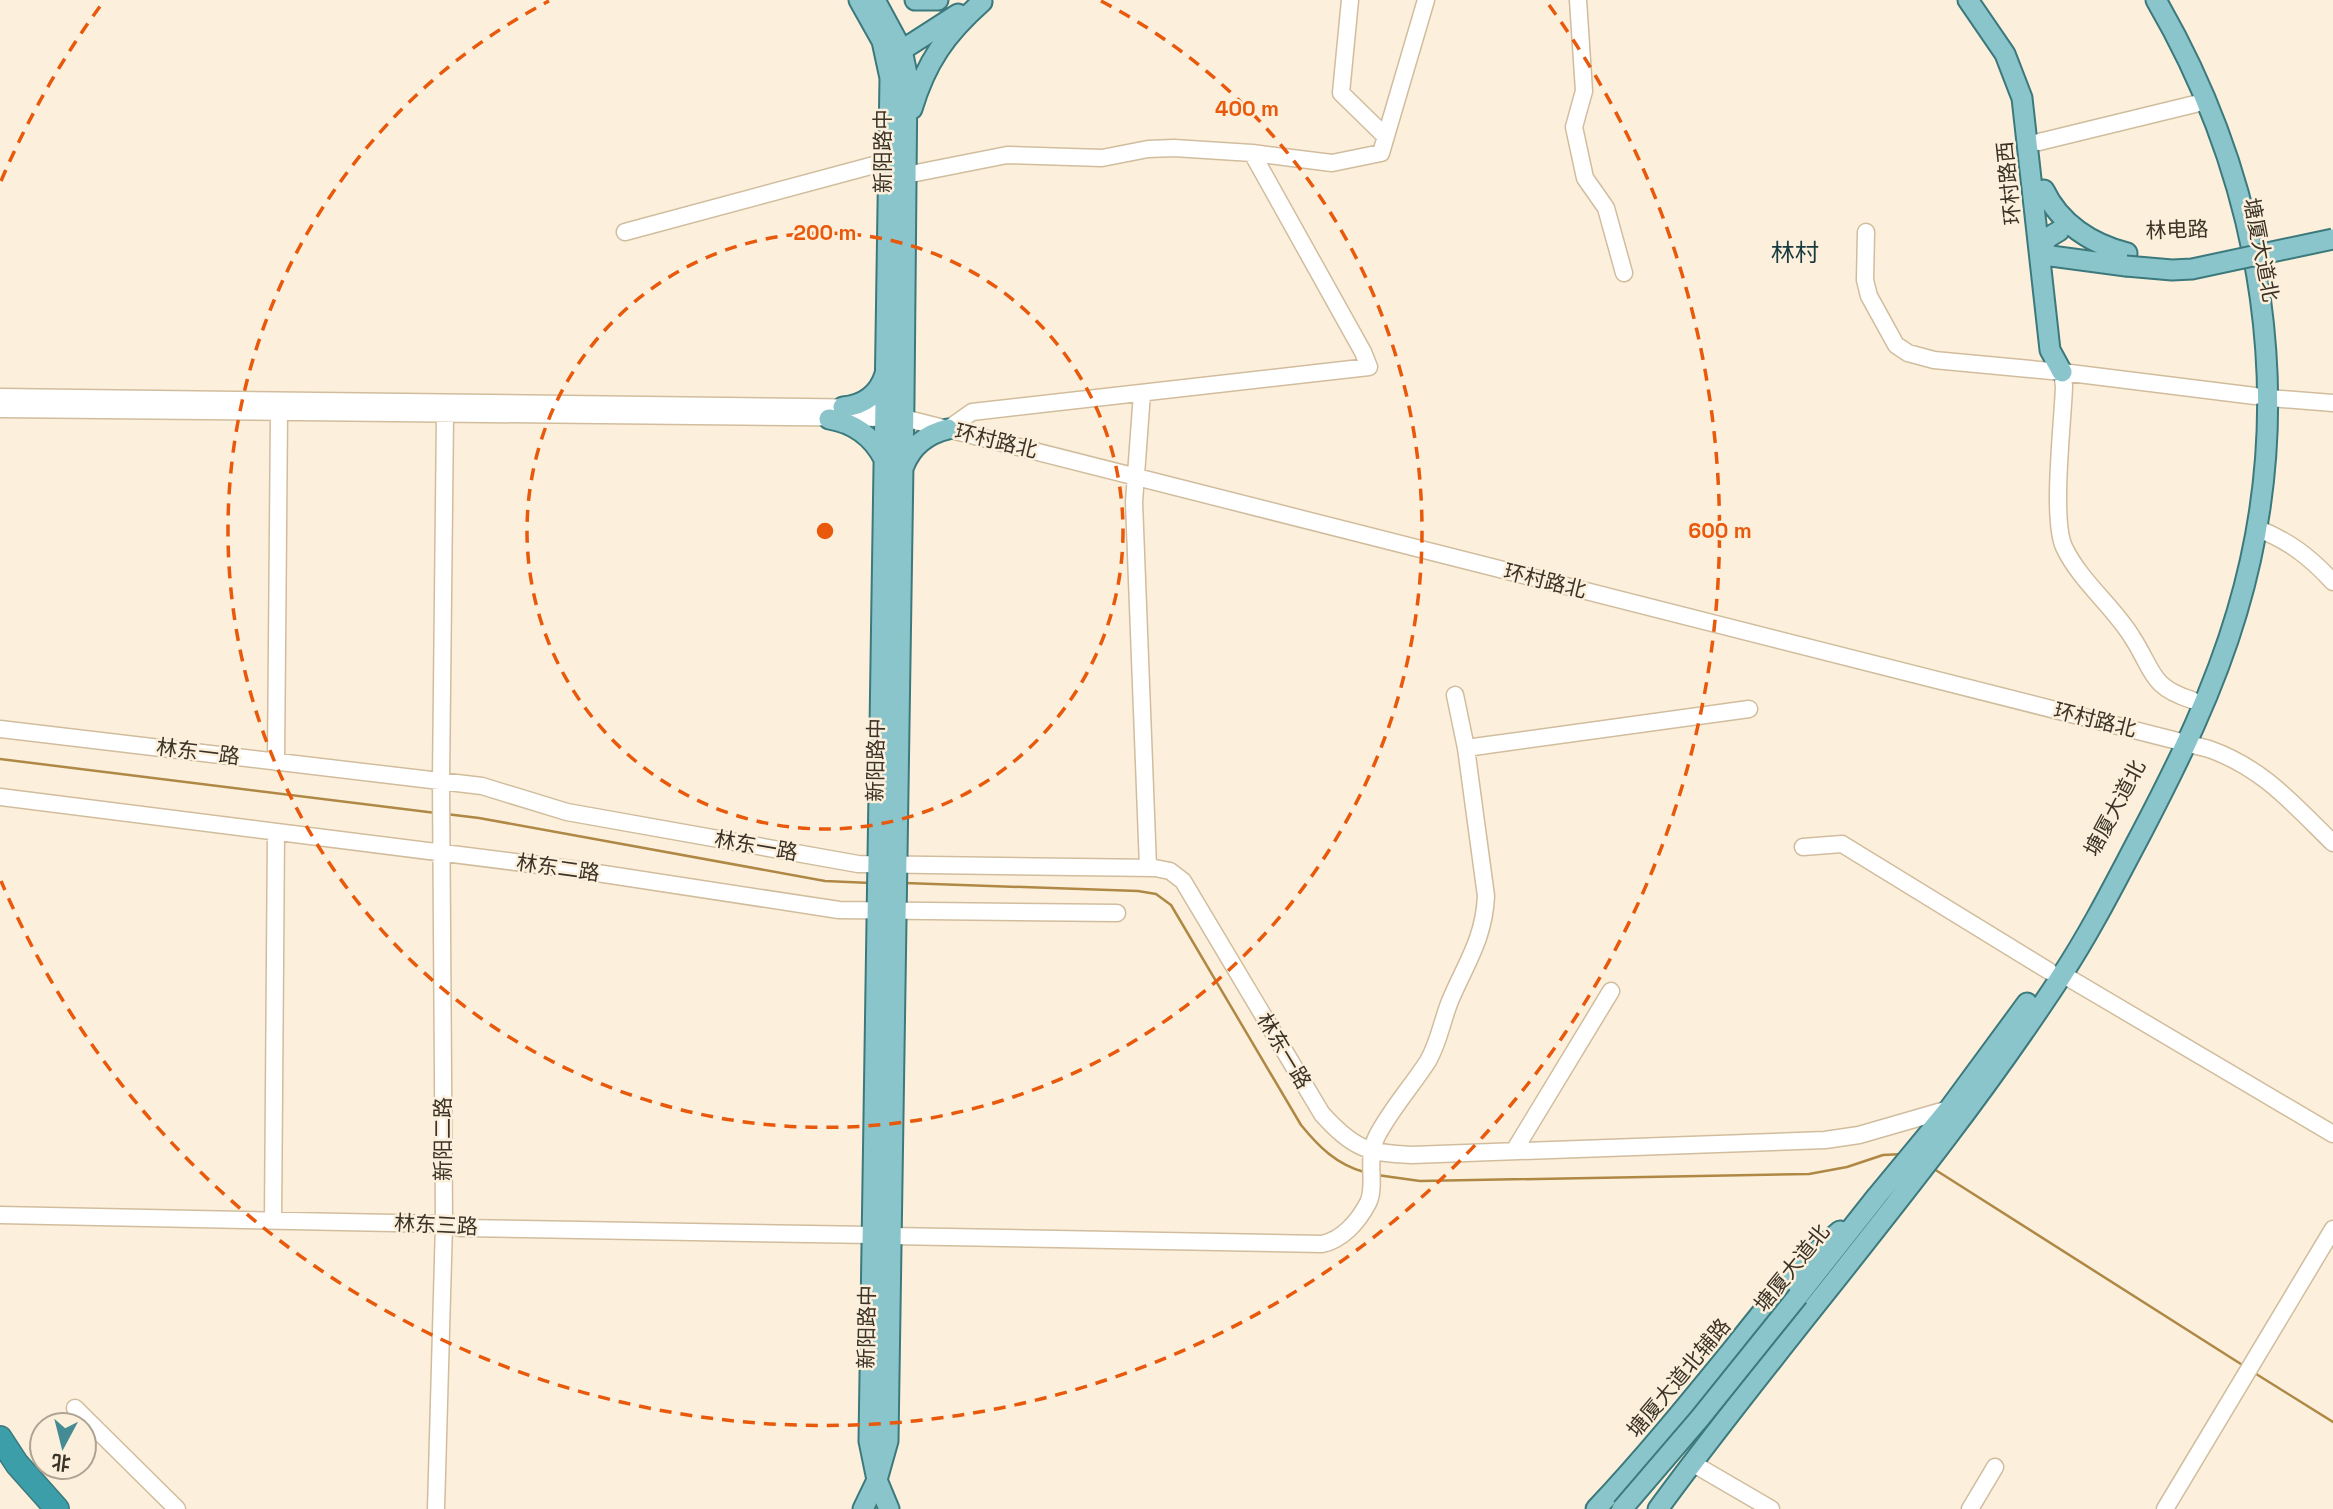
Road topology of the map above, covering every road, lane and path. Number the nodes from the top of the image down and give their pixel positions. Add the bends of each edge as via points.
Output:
1 (859, 0) edge
2 (875, 0) edge
3 (915, 0) edge
4 (938, 0) edge
5 (962, 0) edge
6 (1350, 0) edge
7 (1426, 0) edge
8 (1578, 0) edge
9 (1968, 0) edge
10 (1980, 0) edge
11 (2142, 0) edge
12 (2157, 0) edge
13 (985, 1) edge
14 (895, 47) junction
15 (2195, 104) junction
16 (906, 133) junction
17 (1386, 137) junction
18 (2039, 142) junction
19 (1252, 153) junction
20 (889, 161) junction
21 (906, 175) junction
22 (2044, 190) junction
23 (2333, 226) edge
24 (625, 232) dead end
25 (1866, 232) dead end
26 (2333, 239) edge
27 (2057, 244) junction
28 (2127, 260) junction
29 (1624, 273) dead end
30 (2062, 372) junction
31 (886, 373) junction
32 (1142, 393) junction
33 (0, 397) edge
34 (2262, 397) junction
35 (2333, 403) edge
36 (0, 409) edge
37 (279, 412) junction
38 (836, 413) junction
39 (445, 414) junction
40 (891, 415) junction
41 (948, 429) junction
42 (884, 459) junction
43 (903, 470) junction
44 (1136, 477) junction
45 (2256, 528) junction
46 (2333, 582) edge
47 (1455, 695) dead end
48 (2192, 700) junction
49 (1749, 709) dead end
50 (0, 729) edge
51 (2181, 742) junction
52 (1466, 748) junction
53 (276, 762) junction
54 (441, 781) junction
55 (0, 797) edge
56 (276, 832) junction
57 (2333, 843) edge
58 (1803, 848) dead end
59 (442, 853) junction
60 (1148, 867) junction
61 (887, 870) junction
62 (887, 906) junction
63 (1117, 913) dead end
64 (2056, 973) junction
65 (1611, 991) dead end
66 (1949, 1109) junction
67 (2333, 1134) edge
68 (1514, 1151) junction
69 (1925, 1151) junction
70 (1371, 1158) junction
71 (1871, 1203) junction
72 (0, 1215) edge
73 (274, 1220) junction
74 (444, 1224) junction
75 (2333, 1229) edge
76 (882, 1236) junction
77 (75, 1408) dead end
78 (0, 1438) edge
79 (1647, 1452) junction
80 (1692, 1463) junction
81 (1995, 1467) dead end
82 (877, 1480) junction
83 (1678, 1482) junction
84 (1616, 1487) junction
85 (57, 1509) edge
86 (177, 1509) edge
87 (436, 1509) edge
88 (863, 1509) edge
89 (877, 1509) edge
90 (889, 1509) edge
91 (1596, 1509) edge
92 (1608, 1509) edge
93 (1622, 1509) edge
94 (1658, 1509) edge
95 (1771, 1509) edge
96 (1970, 1509) edge
97 (2165, 1509) edge

1 - 14 main road
2 - 14 main road
3 - 4 main road
5 - 14 main road
6 - 17 street via 1342,93
7 - 17 street
8 - 29 street via 1584,91 1574,127 1584,177 1606,208
9 - 27 main road, 环村路西 via 2005,54 2022,98
10 - 18 main road, 环村路西 via 2025,72
11 - 15 main road, 塘厦大道北
12 - 34 main road, 塘厦大道北 via 2212,111 2238,189 2264,320
13 - 14 main road
13 - 16 main road via 960,21 929,62
14 - 16 main road, 新阳路中 via 907,74
14 - 20 main road, 新阳路中
15 - 18 street
15 - 34 main road, 塘厦大道北 via 2237,234
16 - 21 main road, 新阳路中
17 - 19 street via 1381,153 1332,163
18 - 22 main road, 环村路西
19 - 21 street via 1174,148 1102,158 1007,155
19 - 32 street via 1369,367
20 - 24 street
20 - 31 main road, 新阳路中
21 - 40 main road, 新阳路中
22 - 27 main road, 环村路西
22 - 27 main road, 林电路
23 - 28 main road, 林电路 via 2191,257
25 - 30 street via 1869,296 1896,345 1934,360
26 - 28 main road, 林电路, bridge via 2192,269 2172,270
27 - 28 main road, 林电路
27 - 28 main road, 林电路 via 2110,248
27 - 30 main road, 环村路西 via 2050,350
30 - 34 street
30 - 48 street, 环村路西 via 2058,509 2064,546 2131,635 2157,681 2174,695
31 - 38 main road via 868,400
31 - 40 main road, 新阳路中
32 - 41 street via 972,412
32 - 44 street
33 - 38 street
34 - 35 street
34 - 45 main road, 塘厦大道北 via 2265,459
34 - 48 main road, 塘厦大道北 via 2236,568
36 - 37 street
37 - 39 street
37 - 53 street
38 - 39 street
38 - 40 street, 环村路北
38 - 42 main road via 862,431
39 - 54 street, 新阳二路
40 - 41 street, 环村路北
40 - 42 main road, 新阳路中
40 - 43 main road, 新阳路中
41 - 43 main road via 918,443
41 - 44 street, 环村路北
42 - 61 main road, 新阳路中
43 - 61 main road, 新阳路中
44 - 51 street, 环村路北
44 - 60 street
45 - 46 street via 2293,545
45 - 51 main road, 塘厦大道北 via 2218,669
47 - 52 street
48 - 51 main road, 塘厦大道北
49 - 52 street
50 - 53 street, 林东一路
51 - 57 street, 环村路北 via 2248,766
51 - 64 main road, 塘厦大道北 via 2161,770
52 - 70 street via 1486,896 1483,925 1429,1059 1377,1136
53 - 54 street, 林东一路
54 - 59 street, 新阳二路
54 - 61 street, 林东一路 via 504,791 567,812
55 - 56 street, 林东二路
56 - 59 street, 林东二路
56 - 73 street
58 - 64 street via 1842,844
59 - 62 street, 林东二路 via 839,910
59 - 74 street, 新阳二路
60 - 61 street, 林东一路
60 - 70 street, 林东一路 via 1170,871 1183,881 1322,1114
61 - 62 main road, 新阳路中
62 - 63 street, 林东二路
62 - 76 main road, 新阳路中
64 - 66 main road, 塘厦大道北
64 - 67 street
64 - 69 main road, 塘厦大道北 via 2018,1040
65 - 68 street
66 - 68 street via 1825,1140
66 - 69 main road, 塘厦大道北
68 - 70 street
69 - 71 main road, 塘厦大道北
69 - 80 main road, 塘厦大道北 via 1902,1195
70 - 76 street, 林东三路 via 1367,1205 1346,1232 1322,1244
71 - 79 main road, 塘厦大道北辅路 via 1812,1254
71 - 93 main road, 塘厦大道北, bridge
72 - 73 street, 林东三路
73 - 74 street, 林东三路
74 - 76 street, 林东三路 via 461,1228
74 - 87 street, 新阳二路
75 - 97 street
76 - 82 main road, 新阳路中 via 888,1441
77 - 86 street
78 - 85 highway
79 - 83 main road via 1644,1467 1650,1479 1662,1484
79 - 84 main road, 塘厦大道北辅路
80 - 83 main road, 塘厦大道北
80 - 95 street
81 - 96 street
82 - 88 main road
82 - 89 street, 新阳路中
82 - 90 main road
83 - 94 main road, 塘厦大道北
84 - 91 main road, 塘厦大道北辅路
84 - 92 main road, 塘厦大道北辅路

